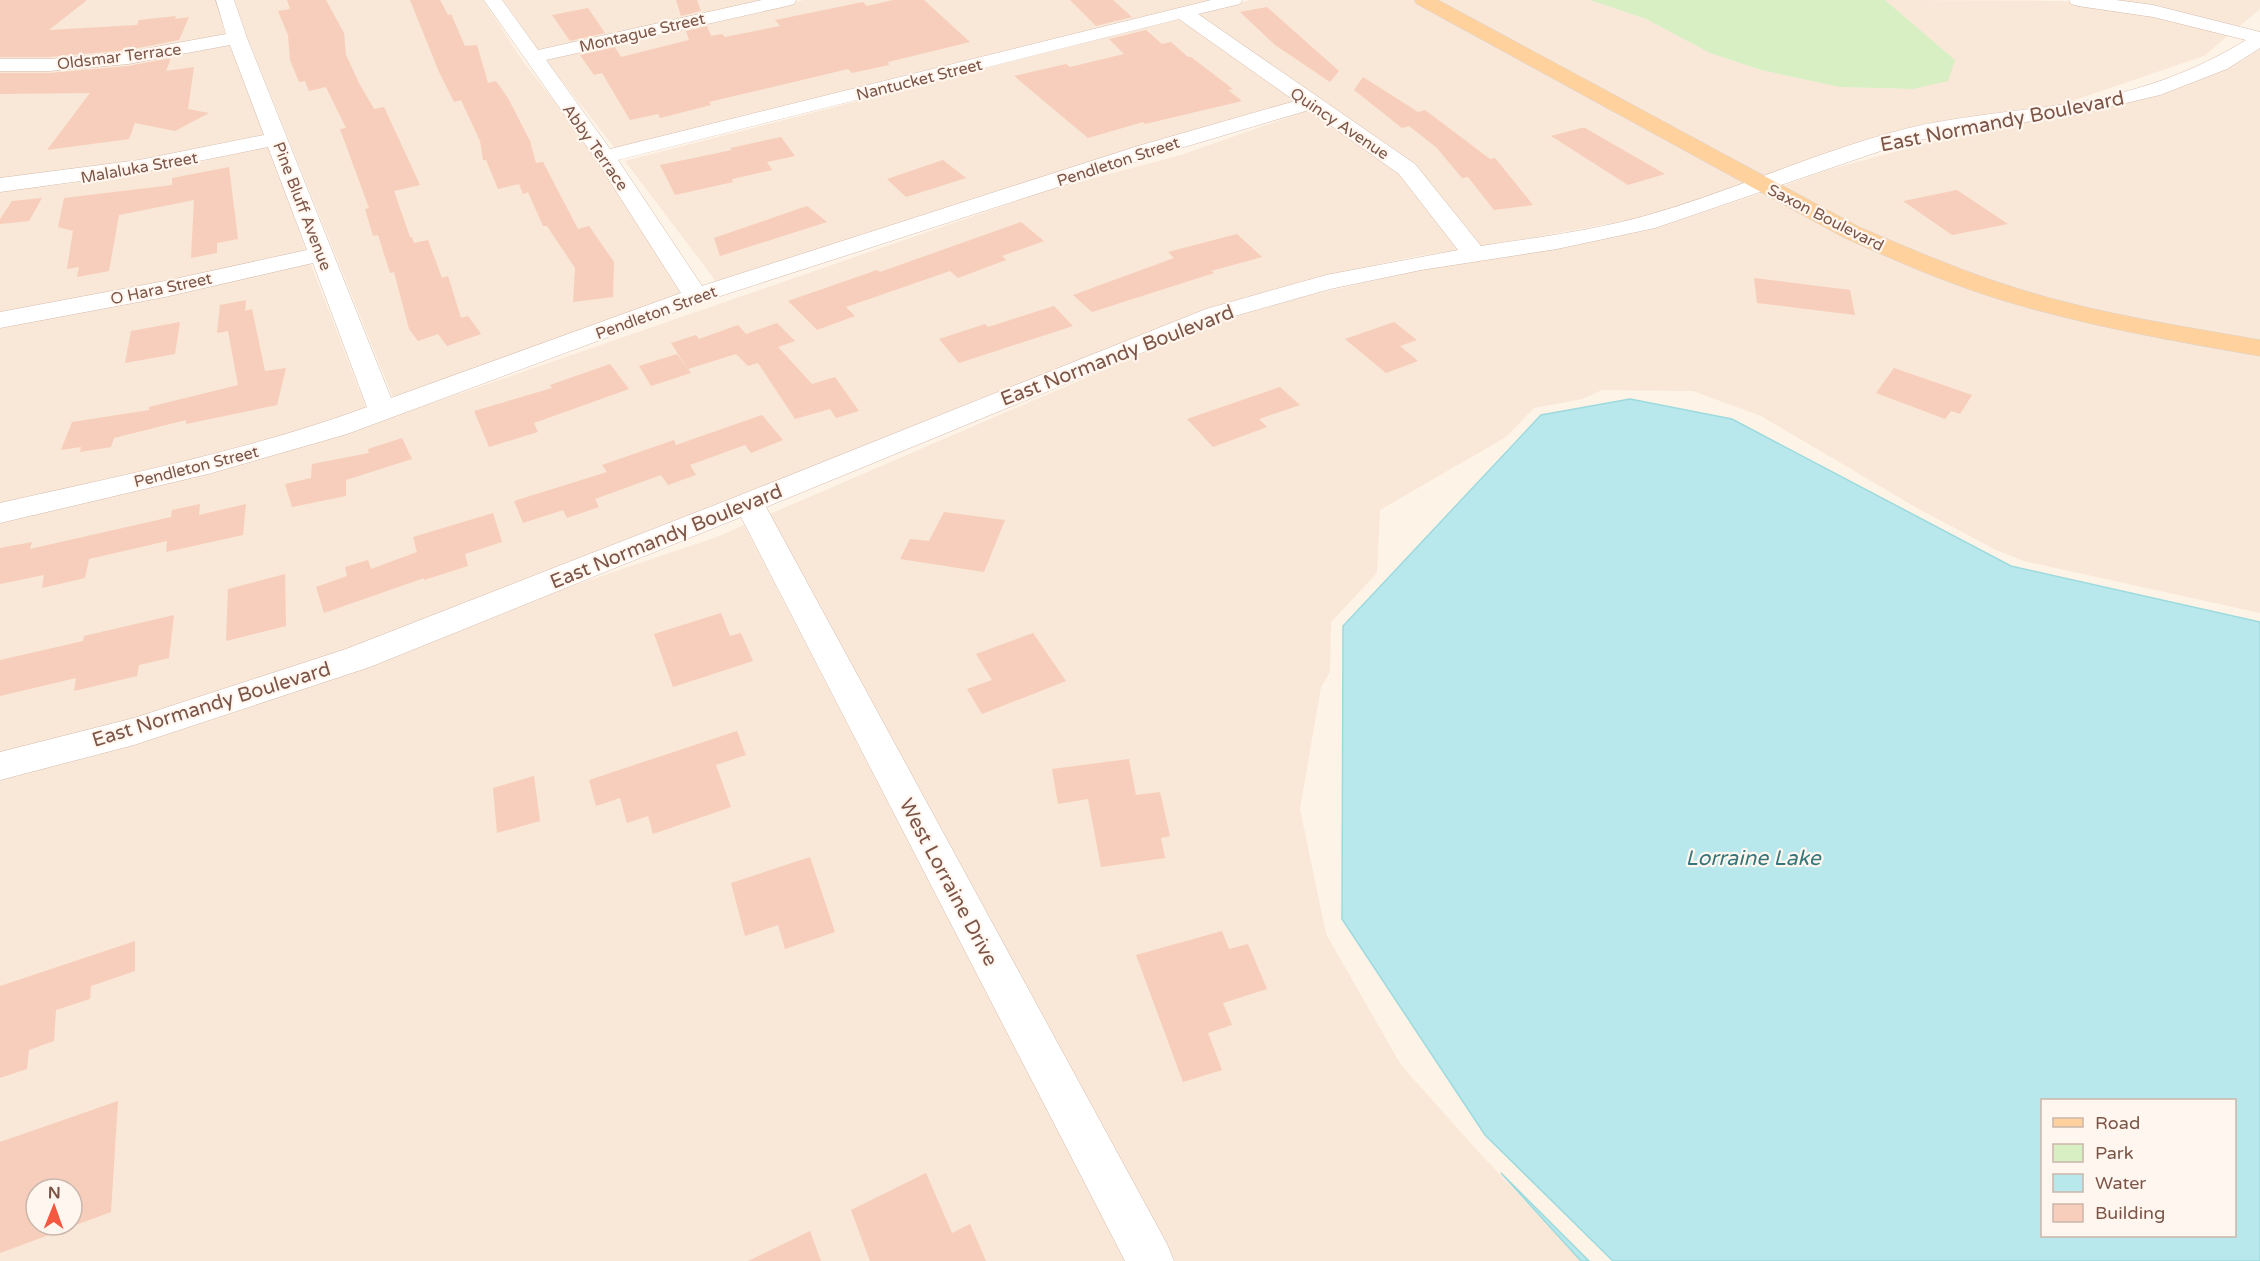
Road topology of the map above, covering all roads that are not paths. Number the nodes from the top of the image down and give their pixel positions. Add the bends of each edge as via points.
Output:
1 (225, 0) edge
2 (493, 0) edge
3 (787, 0) edge
4 (1233, 0) edge
5 (1424, 0) edge
6 (2078, 0) edge
7 (1183, 13) junction
8 (237, 38) junction
9 (2260, 39) edge
10 (532, 57) junction
11 (0, 65) edge
12 (1310, 103) junction
13 (277, 138) junction
14 (605, 157) junction
15 (0, 185) edge
16 (1764, 185) junction
17 (320, 254) junction
18 (1475, 255) junction
19 (696, 296) junction
20 (0, 320) edge
21 (2260, 348) edge
22 (383, 412) junction
23 (749, 503) junction
24 (0, 513) edge
25 (0, 766) edge
26 (1150, 1261) edge

1 - 8 street, Pine Bluff Avenue
2 - 10 street, Abby Terrace
3 - 10 street, Montague Street
4 - 7 street, Nantucket Street
5 - 16 main road, Saxon Boulevard
6 - 9 street via 2153,11
7 - 12 street, Quincy Avenue
7 - 14 street, Nantucket Street
8 - 11 street, Oldsmar Terrace via 128,58
8 - 13 street, Pine Bluff Avenue
9 - 16 street, East Normandy Boulevard via 2220,64 2153,91 2075,109 1896,138
10 - 14 street, Abby Terrace
12 - 18 street, Quincy Avenue via 1407,169
12 - 19 street, Pendleton Street via 1146,151
13 - 15 street, Malaluka Street via 200,157 71,179
13 - 17 street, Pine Bluff Avenue
14 - 19 street, Abby Terrace
16 - 18 street, East Normandy Boulevard via 1647,223
16 - 21 main road, Saxon Boulevard via 1851,232 1964,279 2050,306
17 - 20 street, O Hara Street
17 - 22 street, Pine Bluff Avenue
18 - 23 street, East Normandy Boulevard via 1326,282 1215,314
19 - 22 street, Pendleton Street
22 - 24 street, Pendleton Street via 208,465
23 - 25 street, East Normandy Boulevard via 358,658 135,731
23 - 26 street, West Lorraine Drive

